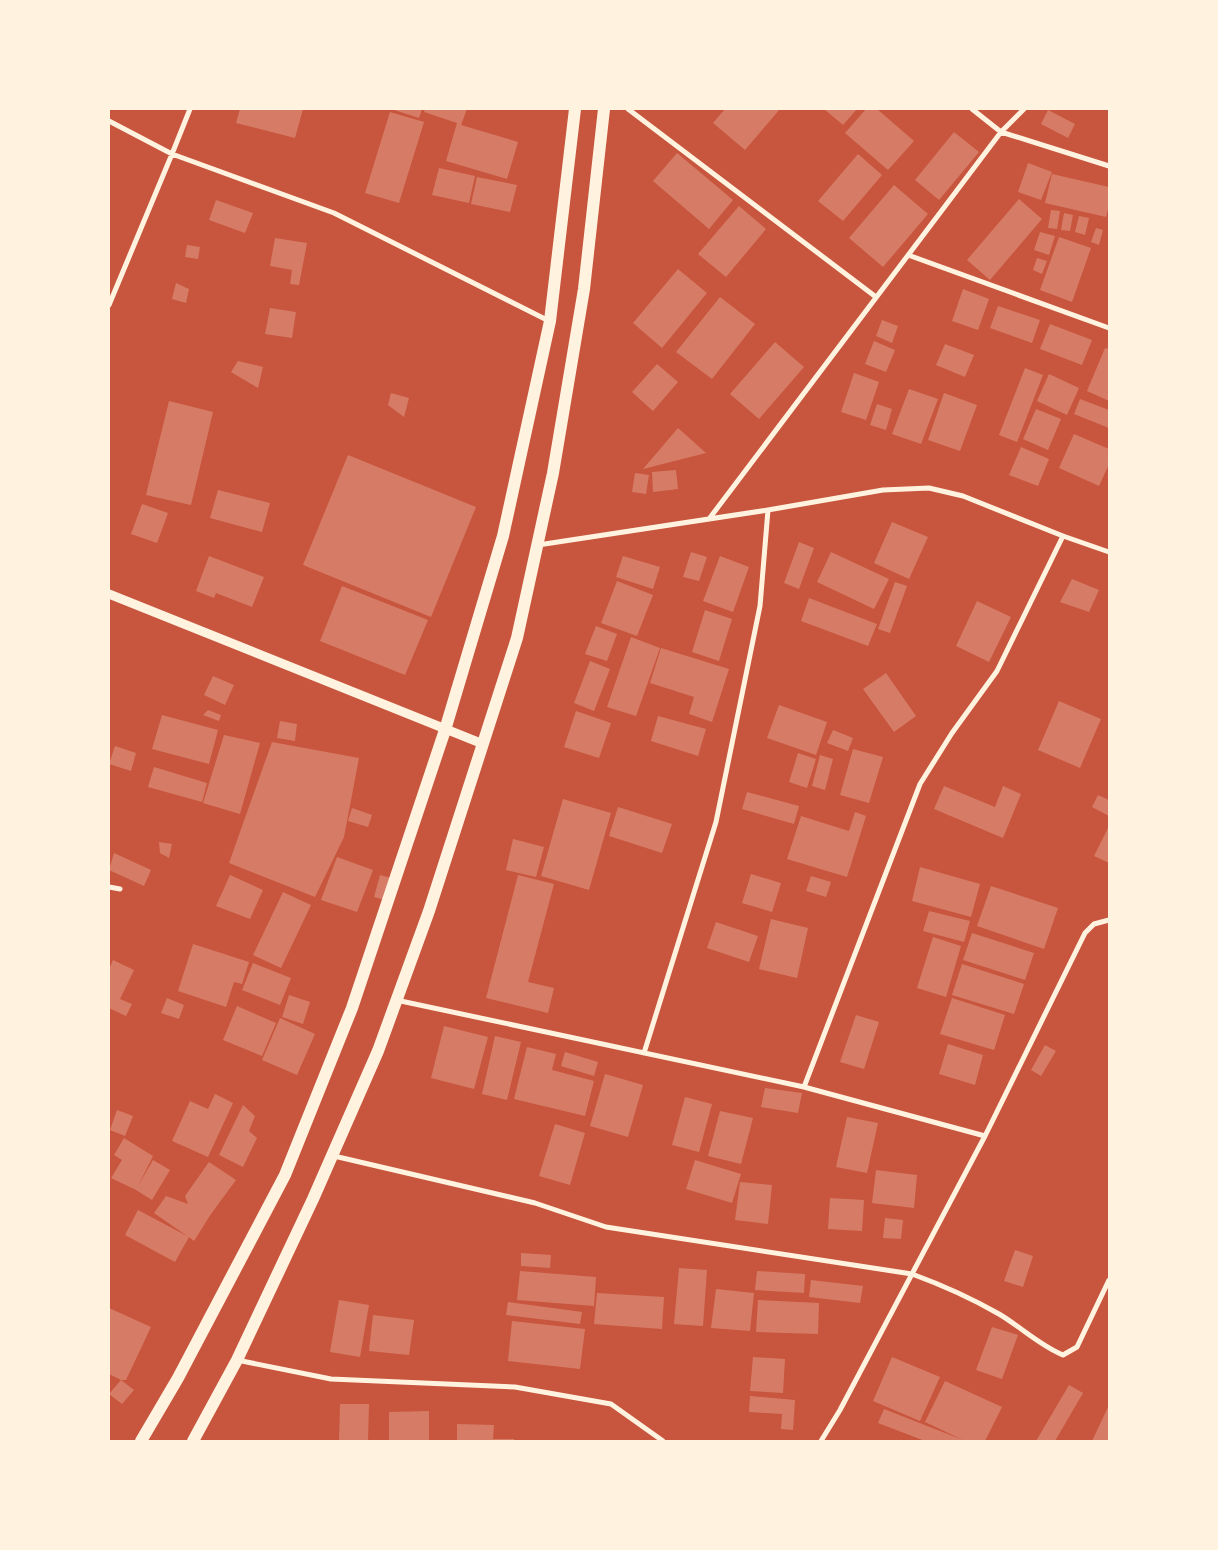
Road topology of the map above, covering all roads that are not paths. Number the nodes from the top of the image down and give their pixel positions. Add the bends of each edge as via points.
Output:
1 (190, 109) edge
2 (575, 109) edge
3 (604, 109) edge
4 (628, 109) edge
5 (972, 109) edge
6 (1024, 109) edge
7 (109, 121) edge
8 (1001, 132) junction
9 (172, 154) junction
10 (1109, 166) edge
11 (908, 255) junction
12 (876, 297) junction
13 (109, 305) edge
14 (550, 321) junction
15 (1109, 328) edge
16 (768, 510) junction
17 (709, 519) junction
18 (1063, 536) junction
19 (537, 546) junction
20 (1109, 552) edge
21 (109, 594) edge
22 (445, 730) junction
23 (483, 744) junction
24 (109, 887) edge
25 (120, 889) dead end
26 (1109, 920) edge
27 (396, 1000) junction
28 (644, 1053) junction
29 (804, 1087) junction
30 (985, 1136) junction
31 (332, 1155) junction
32 (912, 1274) junction
33 (1109, 1280) edge
34 (237, 1360) junction
35 (141, 1441) edge
36 (193, 1441) edge
37 (663, 1441) edge
38 (821, 1441) edge

1 - 9 street
2 - 14 main road
3 - 19 main road via 584,288 553,473
4 - 12 street
5 - 8 street
6 - 8 street
7 - 9 street
8 - 10 street
8 - 11 street
9 - 13 street
9 - 14 street via 334,213
11 - 12 street
11 - 15 street
12 - 17 street
14 - 22 main road via 503,536
16 - 17 street
16 - 18 street via 883,490 929,488 963,496
16 - 28 street via 760,606 716,822
17 - 19 street
18 - 20 street
18 - 29 street via 997,671 920,784
19 - 23 main road via 518,638
21 - 22 street
22 - 23 street
22 - 35 main road via 352,1008 284,1175 178,1378
23 - 27 main road via 429,911
24 - 25 street
26 - 30 street via 1094,924 1086,933
27 - 28 street
27 - 31 main road via 378,1051
28 - 29 street
29 - 30 street
30 - 32 street
31 - 32 street via 535,1203 606,1227
31 - 34 main road
32 - 33 street via 1000,1315 1048,1349 1063,1355 1077,1347
32 - 38 street
34 - 36 main road
34 - 37 street via 331,1379 515,1387 611,1404

